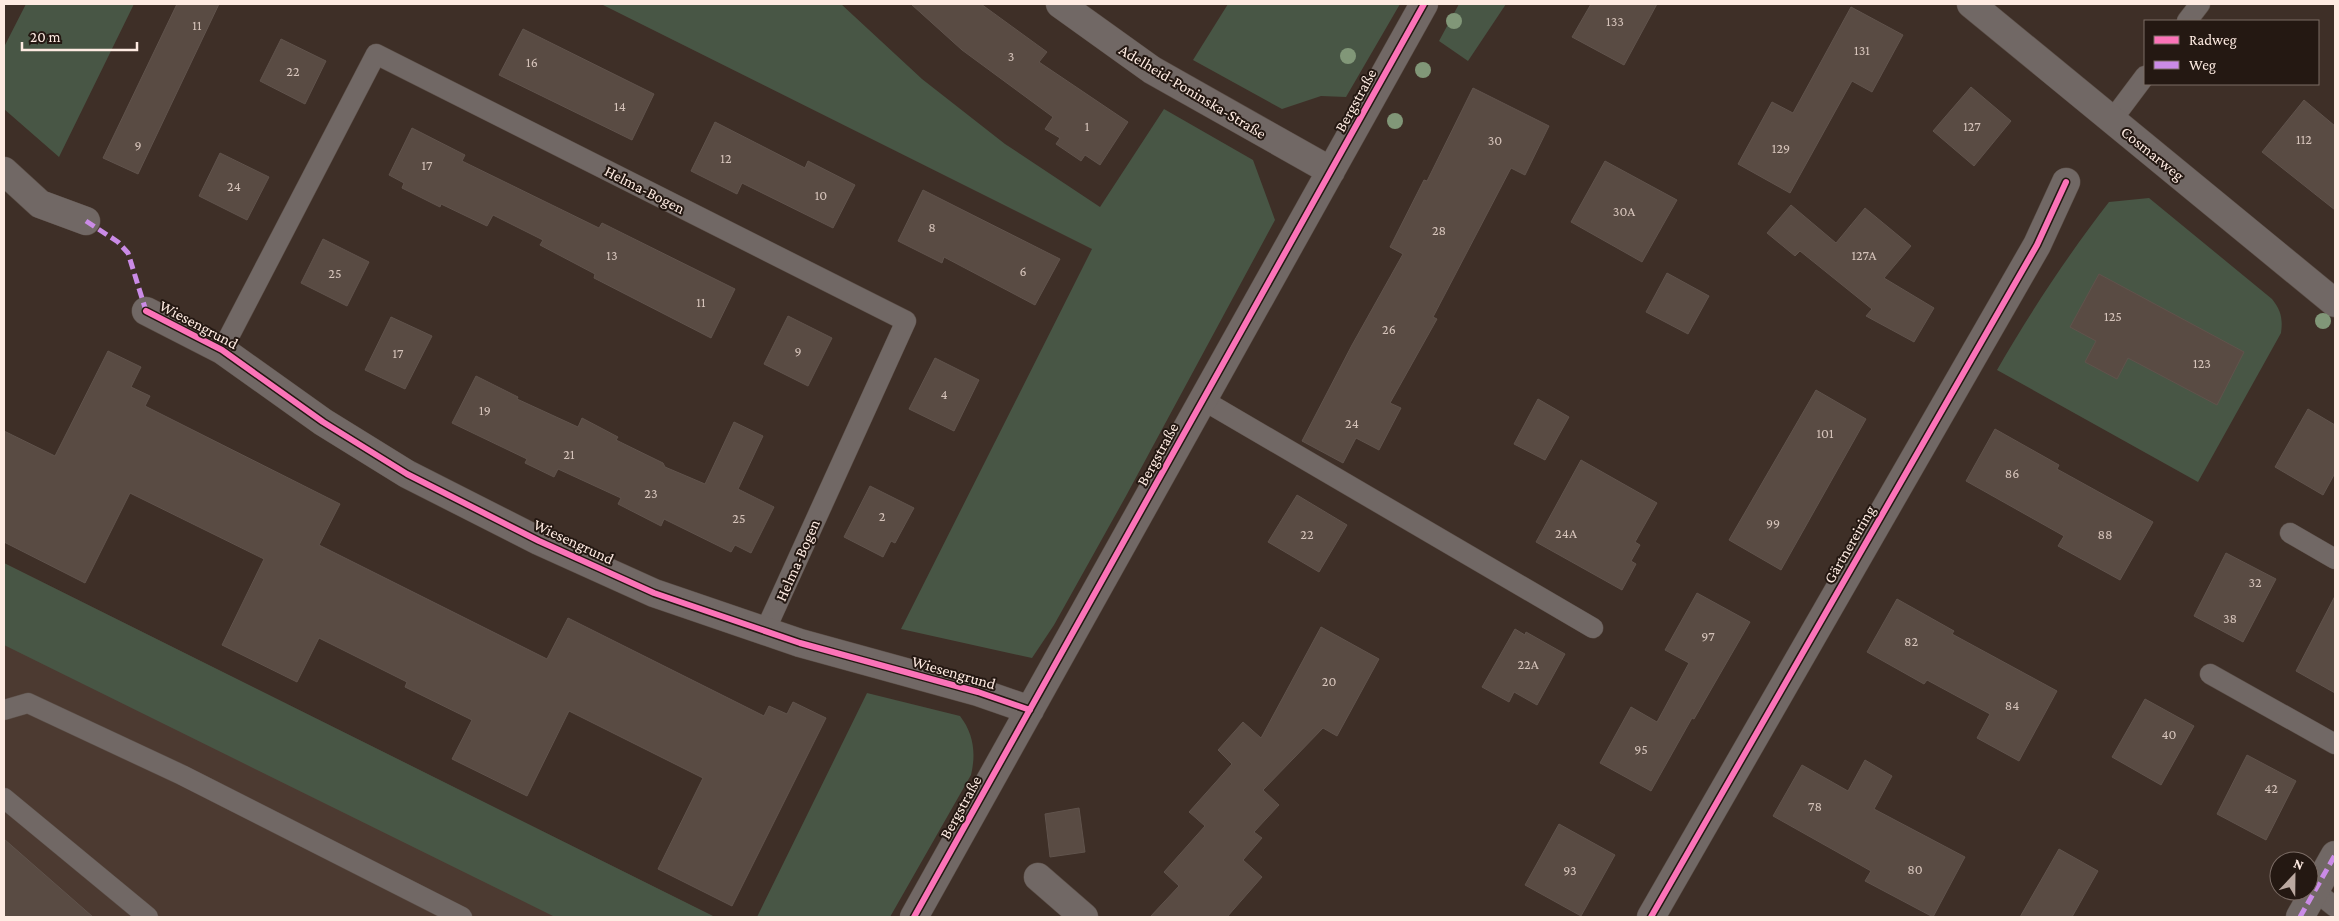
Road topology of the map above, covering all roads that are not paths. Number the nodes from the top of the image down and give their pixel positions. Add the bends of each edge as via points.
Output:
1 (1060, 4) edge
2 (1424, 4) edge
3 (1971, 4) edge
4 (2200, 4) edge
5 (2188, 20) edge
6 (2144, 77) edge
7 (2112, 120) junction
8 (4, 171) edge
9 (1331, 171) junction
10 (2066, 182) dead end
11 (86, 221) dead end
12 (2335, 303) edge
13 (146, 311) dead end
14 (222, 350) junction
15 (1203, 400) junction
16 (2290, 533) dead end
17 (2335, 559) edge
18 (1593, 628) dead end
19 (765, 631) junction
20 (2210, 674) dead end
21 (4, 710) edge
22 (1030, 710) junction
23 (2335, 744) edge
24 (4, 798) edge
25 (2335, 855) edge
26 (1038, 877) dead end
27 (2325, 899) edge
28 (148, 917) edge
29 (462, 917) edge
30 (914, 917) edge
31 (1084, 917) edge
32 (1651, 917) edge
33 (2300, 917) edge

1 - 9 street, Adelheid-Poninska-Straße via 1152,70
2 - 9 street, Bergstraße
3 - 7 street, Cosmarweg
4 - 5 lane
6 - 7 lane
7 - 12 street, Cosmarweg
8 - 11 street via 40,204
9 - 15 street, Bergstraße
10 - 32 street, Gärtnereiring via 2038,245
13 - 14 street, Wiesengrund
14 - 19 street, Wiesengrund via 323,422 407,474 539,541 654,593
14 - 19 lane, Helma-Bogen via 376,54 906,321
15 - 18 lane
15 - 22 street, Bergstraße
16 - 17 lane
19 - 22 street, Wiesengrund
20 - 23 lane
21 - 29 lane via 28,703 182,775
22 - 30 street, Bergstraße
24 - 28 lane
25 - 27 street
26 - 31 street
27 - 33 street

